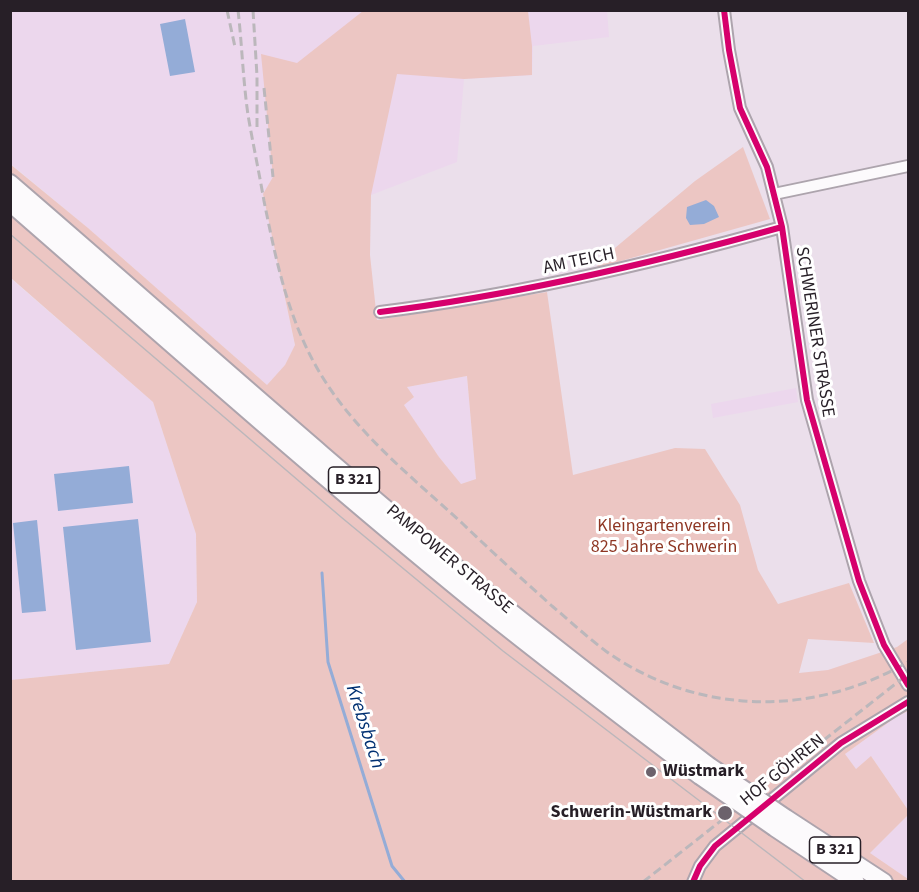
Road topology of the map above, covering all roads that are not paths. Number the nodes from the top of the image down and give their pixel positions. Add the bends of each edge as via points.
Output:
1 (724, 10) edge
2 (909, 166) edge
3 (10, 183) edge
4 (774, 194) junction
5 (10, 203) edge
6 (782, 228) junction
7 (380, 312) dead end
8 (909, 685) edge
9 (909, 702) edge
10 (704, 771) junction
11 (780, 823) junction
12 (693, 882) edge
13 (856, 882) edge
14 (884, 882) edge

1 - 4 street, SCHWERINER STRASSE via 740,108 767,167
2 - 4 street
3 - 10 main road, PAMPOWER STRASSE / B 321 via 464,573
4 - 6 street, SCHWERINER STRASSE
5 - 10 main road, PAMPOWER STRASSE / B 321 via 425,560 578,684
6 - 7 street, AM TEICH via 564,282
6 - 8 street, SCHWERINER STRASSE via 807,400 859,581 884,645
9 - 12 street, HOF GÖHREN via 841,743 715,846
10 - 11 main road, PAMPOWER STRASSE / B 321, bridge
11 - 13 main road, PAMPOWER STRASSE / B 321
11 - 14 main road, PAMPOWER STRASSE / B 321

